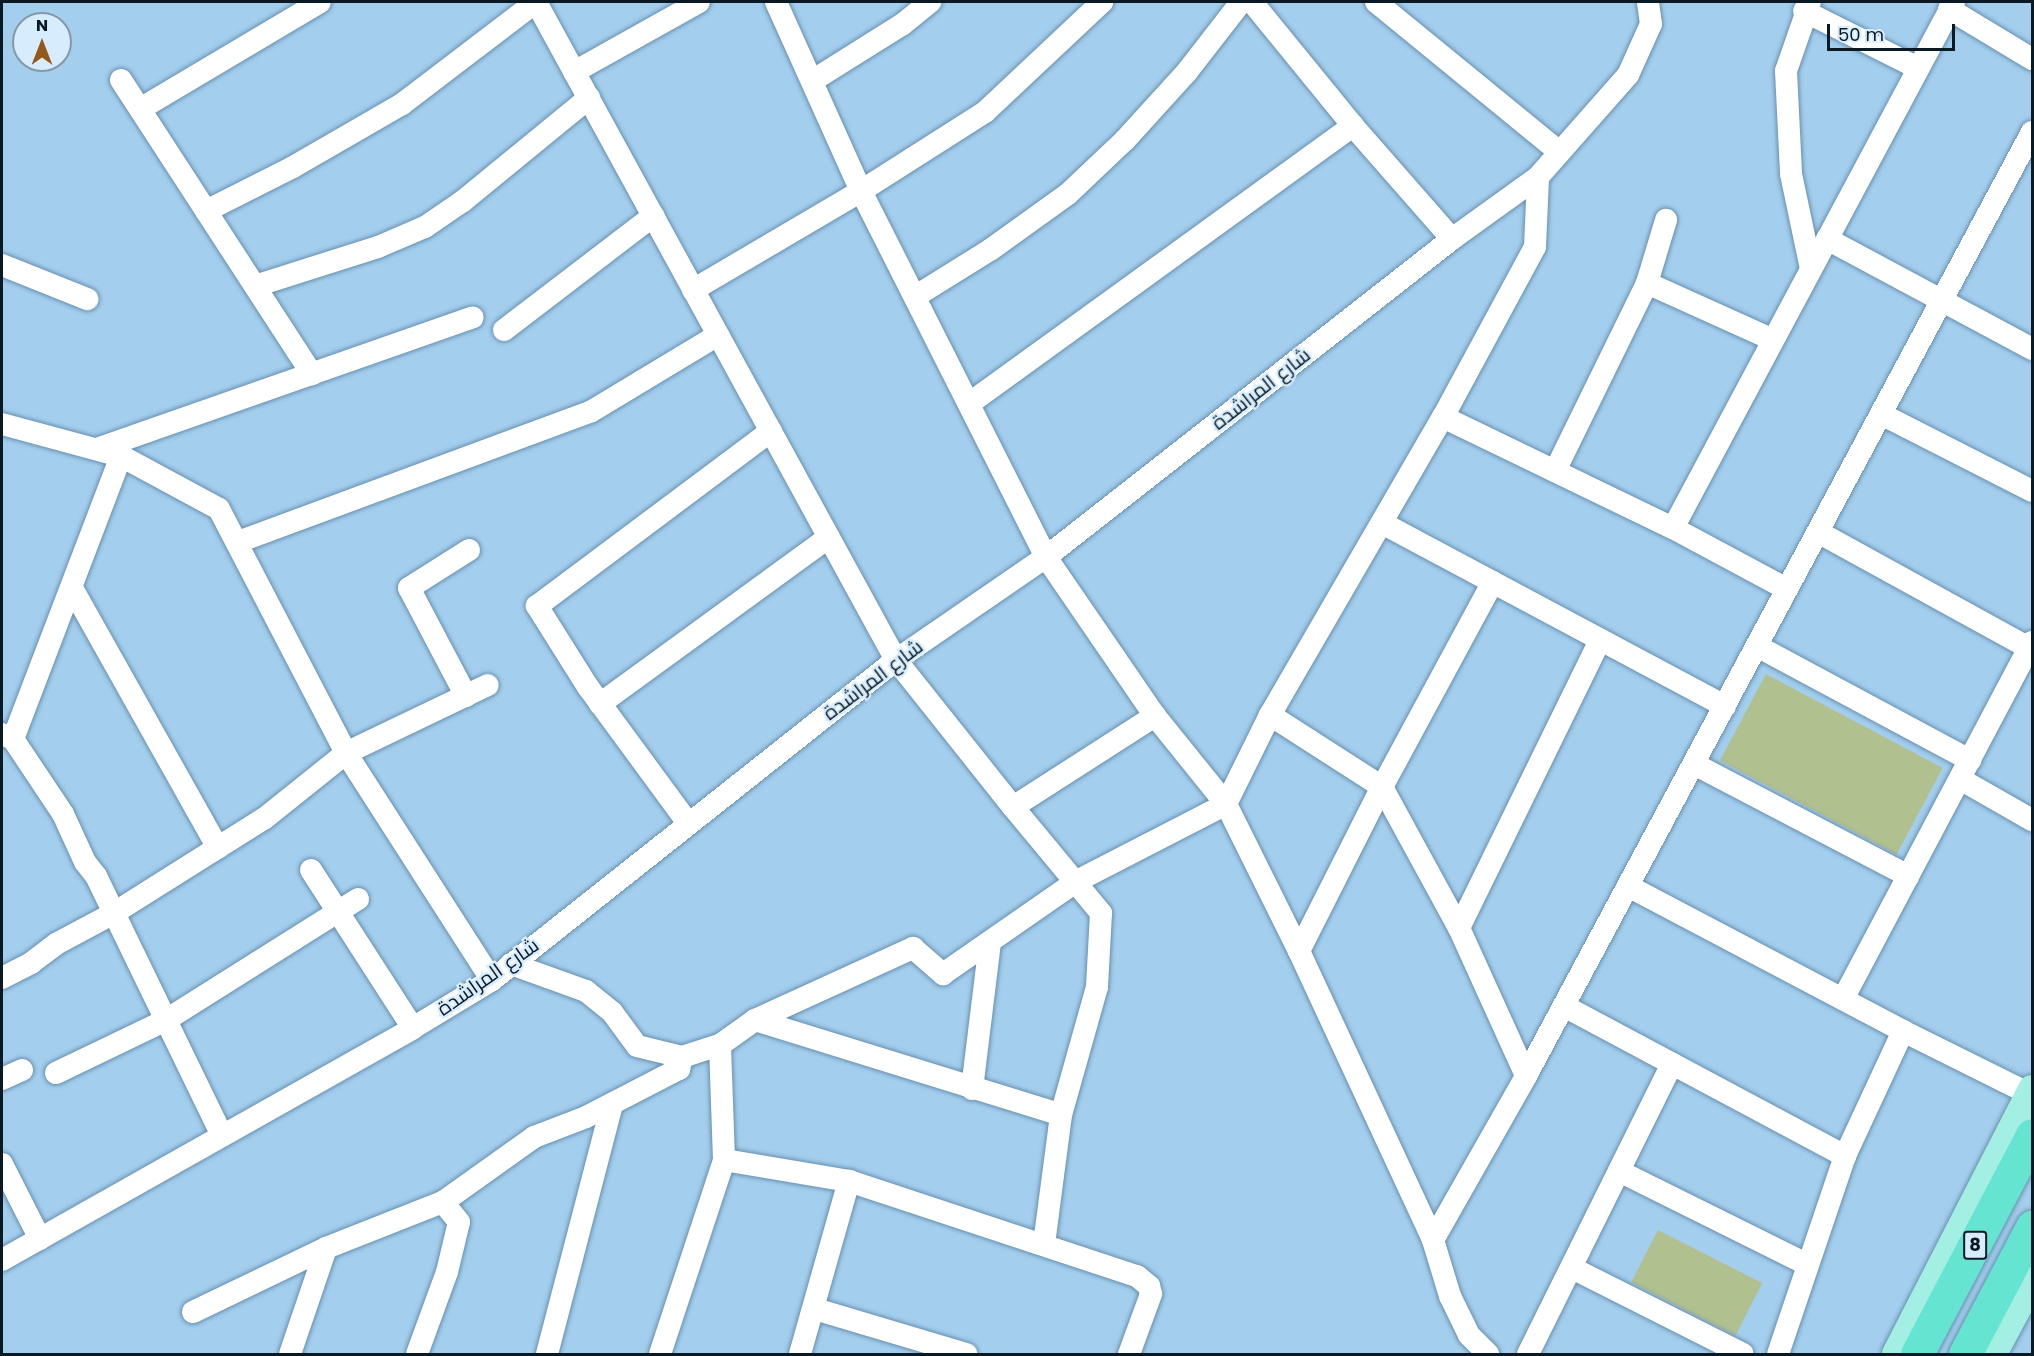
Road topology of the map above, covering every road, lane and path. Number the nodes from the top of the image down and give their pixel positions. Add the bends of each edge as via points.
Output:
1 (320, 2) edge
2 (536, 2) edge
3 (699, 2) edge
4 (776, 2) edge
5 (930, 2) edge
6 (1101, 2) edge
7 (1241, 2) edge
8 (1252, 2) edge
9 (1376, 2) edge
10 (1648, 2) edge
11 (1951, 5) edge
12 (1807, 6) edge
13 (2032, 59) edge
14 (1918, 68) junction
15 (574, 72) junction
16 (121, 80) dead end
17 (812, 81) junction
18 (589, 98) junction
19 (140, 109) junction
20 (1353, 126) junction
21 (2032, 132) edge
22 (1559, 152) junction
23 (1538, 177) junction
24 (861, 191) junction
25 (206, 211) junction
26 (653, 216) junction
27 (1666, 220) dead end
28 (1452, 239) junction
29 (1827, 239) junction
30 (2, 265) edge
31 (1811, 269) junction
32 (1647, 283) junction
33 (255, 286) junction
34 (693, 290) junction
35 (916, 296) junction
36 (87, 298) dead end
37 (1943, 299) junction
38 (473, 317) dead end
39 (504, 330) dead end
40 (718, 335) junction
41 (1773, 340) junction
42 (2032, 349) edge
43 (312, 374) junction
44 (970, 403) junction
45 (1881, 414) junction
46 (1443, 417) junction
47 (2, 424) edge
48 (771, 431) junction
49 (97, 449) junction
50 (121, 456) junction
51 (1555, 471) junction
52 (2032, 491) edge
53 (1382, 523) junction
54 (1673, 528) junction
55 (1818, 532) junction
56 (829, 537) junction
57 (238, 542) junction
58 (469, 550) dead end
59 (1046, 557) junction
60 (1493, 582) junction
61 (72, 588) junction
62 (1787, 589) junction
63 (1600, 640) junction
64 (2031, 645) edge
65 (1757, 646) junction
66 (896, 660) junction
67 (488, 685) dead end
68 (466, 696) junction
69 (600, 704) junction
70 (1725, 706) junction
71 (1270, 715) junction
72 (1155, 716) junction
73 (7, 736) edge
74 (346, 753) junction
75 (1694, 764) junction
76 (1965, 770) junction
77 (1382, 787) junction
78 (1226, 804) junction
79 (1013, 807) junction
80 (2032, 820) edge
81 (688, 823) junction
82 (218, 848) junction
83 (311, 870) dead end
84 (1908, 876) junction
85 (1077, 881) junction
86 (1628, 886) junction
87 (358, 899) dead end
88 (338, 911) junction
89 (114, 913) junction
90 (1459, 928) junction
91 (990, 942) junction
92 (1299, 951) junction
93 (511, 964) junction
94 (2, 978) edge
95 (492, 980) junction
96 (1843, 999) junction
97 (1564, 1006) junction
98 (166, 1020) junction
99 (754, 1020) junction
100 (413, 1028) junction
101 (1903, 1031) junction
102 (720, 1045) junction
103 (682, 1057) junction
104 (1671, 1064) junction
105 (56, 1073) dead end
106 (1526, 1076) junction
107 (972, 1089) junction
108 (2032, 1093) edge
109 (612, 1104) junction
110 (1060, 1115) junction
111 (222, 1135) junction
112 (2032, 1135) edge
113 (1845, 1156) junction
114 (724, 1160) junction
115 (2, 1164) edge
116 (1620, 1171) junction
117 (849, 1181) junction
118 (443, 1202) junction
119 (2032, 1227) edge
120 (40, 1239) junction
121 (1433, 1240) junction
122 (1044, 1244) junction
123 (326, 1248) junction
124 (2, 1260) edge
125 (1808, 1265) junction
126 (1572, 1269) junction
127 (2032, 1281) edge
128 (815, 1309) junction
129 (193, 1312) dead end
130 (290, 1354) edge
131 (417, 1354) edge
132 (547, 1354) edge
133 (660, 1354) edge
134 (800, 1354) edge
135 (966, 1354) edge
136 (1129, 1354) edge
137 (1488, 1354) edge
138 (1528, 1354) edge
139 (1743, 1354) edge
140 (1778, 1354) edge
141 (1896, 1354) edge
142 (1917, 1354) edge
143 (1965, 1354) edge
144 (1993, 1354) edge

1 - 19 street
2 - 15 street
2 - 25 street via 402,104 293,167
3 - 15 street
4 - 17 street
5 - 17 street via 903,24
6 - 24 street via 985,112
7 - 35 street via 1125,140 1068,194 990,250
8 - 20 street
9 - 22 street
10 - 22 street, شارع المراشدة via 1651,24 1628,75
11 - 13 street
11 - 14 street
12 - 14 street
12 - 31 street via 1786,71 1791,174
14 - 29 street
15 - 18 street
16 - 19 street
17 - 24 street
18 - 26 street
18 - 33 street via 463,201 424,227
19 - 25 street
20 - 28 street
20 - 44 street
21 - 37 street
22 - 23 street, شارع المراشدة
23 - 28 street, شارع المراشدة
23 - 46 street via 1535,247
24 - 34 street
24 - 35 street
25 - 33 street
26 - 34 street
26 - 39 street
27 - 32 street
28 - 59 street, شارع المراشدة
29 - 31 street
29 - 37 street
30 - 36 street
31 - 41 street
32 - 41 street
32 - 51 street
33 - 43 street
34 - 40 street
35 - 44 street
37 - 42 street
37 - 45 street
38 - 43 street
40 - 48 street
40 - 57 street via 592,411
41 - 54 street
43 - 49 street
44 - 59 street
45 - 52 street
45 - 55 street
46 - 51 street
46 - 53 street
47 - 49 street
48 - 56 street
48 - 69 street via 537,606
49 - 50 street
50 - 57 street via 219,508
50 - 61 street
51 - 54 street
53 - 60 street
53 - 71 street
54 - 62 street
55 - 62 street
55 - 64 street
56 - 66 street
56 - 69 street
57 - 74 street
58 - 68 street via 409,588
59 - 66 street, شارع المراشدة
59 - 72 street
60 - 63 street
60 - 77 street
61 - 73 street
61 - 82 street
62 - 65 street
63 - 70 street
63 - 90 street
64 - 76 street
65 - 70 street
65 - 76 street
66 - 79 street
66 - 81 street, شارع المراشدة
67 - 68 street
68 - 74 street
69 - 81 street
70 - 75 street
71 - 77 street
71 - 78 street
72 - 78 street
72 - 79 street
73 - 89 street via 63,814
74 - 82 street via 265,818
74 - 95 street
75 - 84 street
75 - 86 street
76 - 80 street
76 - 84 street
77 - 90 street
77 - 92 street
78 - 85 street
78 - 92 street
79 - 85 street
81 - 93 street, شارع المراشدة
82 - 89 street
83 - 88 street
84 - 96 street
85 - 91 street
85 - 110 street via 1101,913 1097,987
86 - 96 street
86 - 97 street
87 - 88 street
88 - 98 street
88 - 100 street
89 - 94 street
89 - 98 street
90 - 106 street
91 - 99 street via 943,974 913,948
91 - 107 street
92 - 121 street
93 - 95 street, شارع المراشدة
93 - 103 street via 586,991 612,1012 637,1046
95 - 100 street, شارع المراشدة
96 - 101 street
97 - 104 street
97 - 106 street
98 - 105 street
98 - 111 street
99 - 102 street
99 - 107 street
100 - 111 street, شارع المراشدة
101 - 108 street
101 - 113 street
102 - 103 street
102 - 114 street
103 - 109 street via 679,1069
104 - 113 street
104 - 116 street
106 - 121 street
107 - 110 street
108 - 141 main road
109 - 118 street via 534,1137
109 - 132 street
110 - 122 street
111 - 120 street, شارع المراشدة
112 - 142 highway, 8
113 - 125 street
114 - 117 street
114 - 133 street
115 - 120 street
116 - 125 street
116 - 126 street
117 - 122 street
117 - 128 street
118 - 123 street
118 - 131 street via 459,1222 447,1272
119 - 143 highway, 8
120 - 124 street, شارع المراشدة
121 - 137 street via 1450,1296 1469,1335
122 - 136 street via 1137,1276 1149,1286 1149,1301
123 - 129 street
123 - 130 street
125 - 140 street
126 - 138 street
126 - 139 street
127 - 144 main road
128 - 134 street
128 - 135 street

